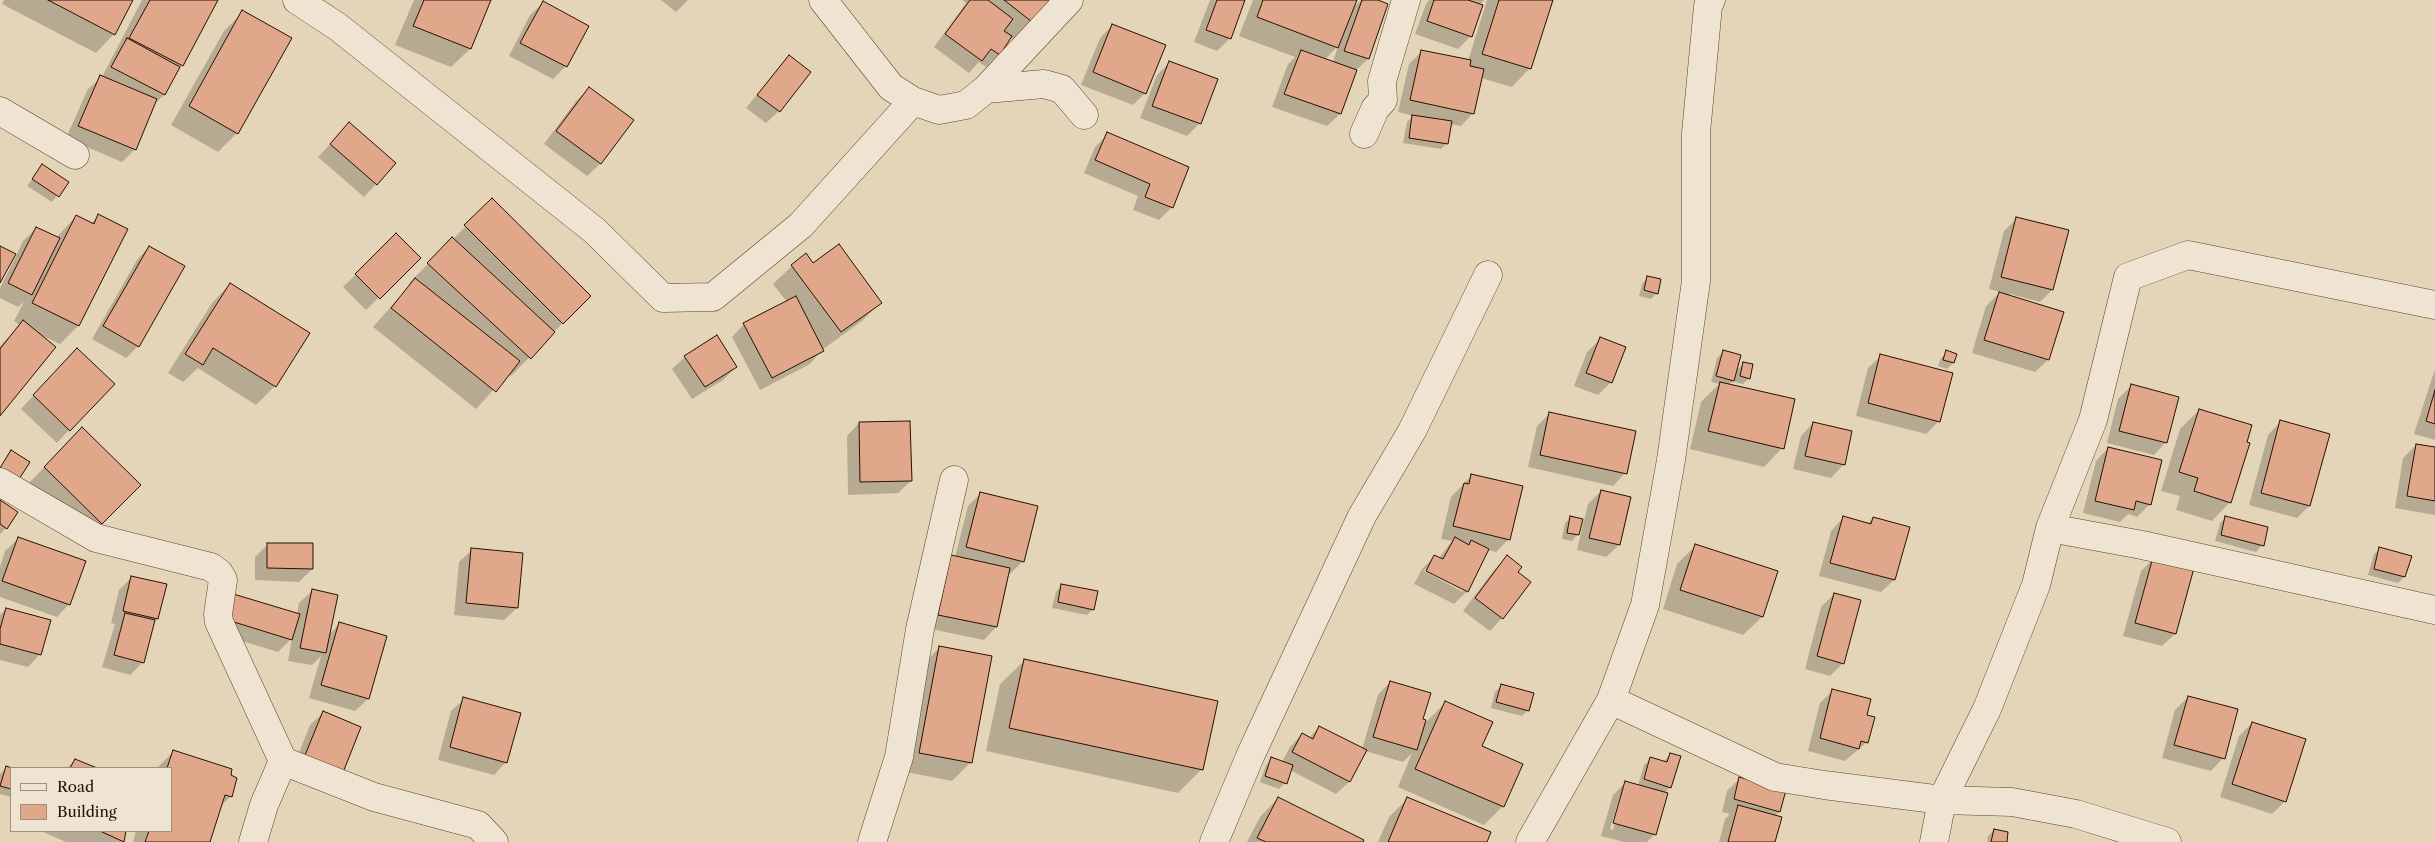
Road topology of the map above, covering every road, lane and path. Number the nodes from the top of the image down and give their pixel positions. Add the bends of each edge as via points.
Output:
1 (297, 0) edge
2 (823, 0) edge
3 (1069, 0) edge
4 (1406, 0) edge
5 (1703, 2) edge
6 (986, 89) junction
7 (913, 102) junction
8 (0, 111) edge
9 (1084, 114) dead end
10 (1364, 134) dead end
11 (75, 154) dead end
12 (1488, 275) dead end
13 (2435, 305) edge
14 (954, 480) dead end
15 (0, 482) edge
16 (2050, 528) junction
17 (2435, 610) edge
18 (1611, 700) junction
19 (283, 761) junction
20 (1942, 800) junction
21 (253, 842) edge
22 (494, 842) edge
23 (872, 842) edge
24 (1214, 842) edge
25 (1530, 842) edge
26 (1934, 842) edge
27 (2167, 842) edge

1 - 7 street via 338,27 594,231 663,298 713,297 801,225
2 - 7 street via 891,87
3 - 6 street
4 - 10 street via 1382,81 1383,100 1375,109
5 - 18 street via 1696,133 1696,281 1672,460 1645,606
6 - 7 street via 966,105 940,110
6 - 9 street via 1044,84 1062,89
8 - 11 street
12 - 24 street via 1412,431 1362,516 1251,754
13 - 16 street via 2188,255 2128,277 2093,420
14 - 23 street via 920,629 899,757
15 - 19 street via 96,538 211,567 219,573 223,580 219,622
16 - 17 street via 2142,545
16 - 20 street via 2036,585 1987,709
18 - 20 street via 1775,777
18 - 25 street
19 - 21 street via 264,805
19 - 22 street via 374,797 478,825
20 - 26 street
20 - 27 street via 2012,802 2076,814

